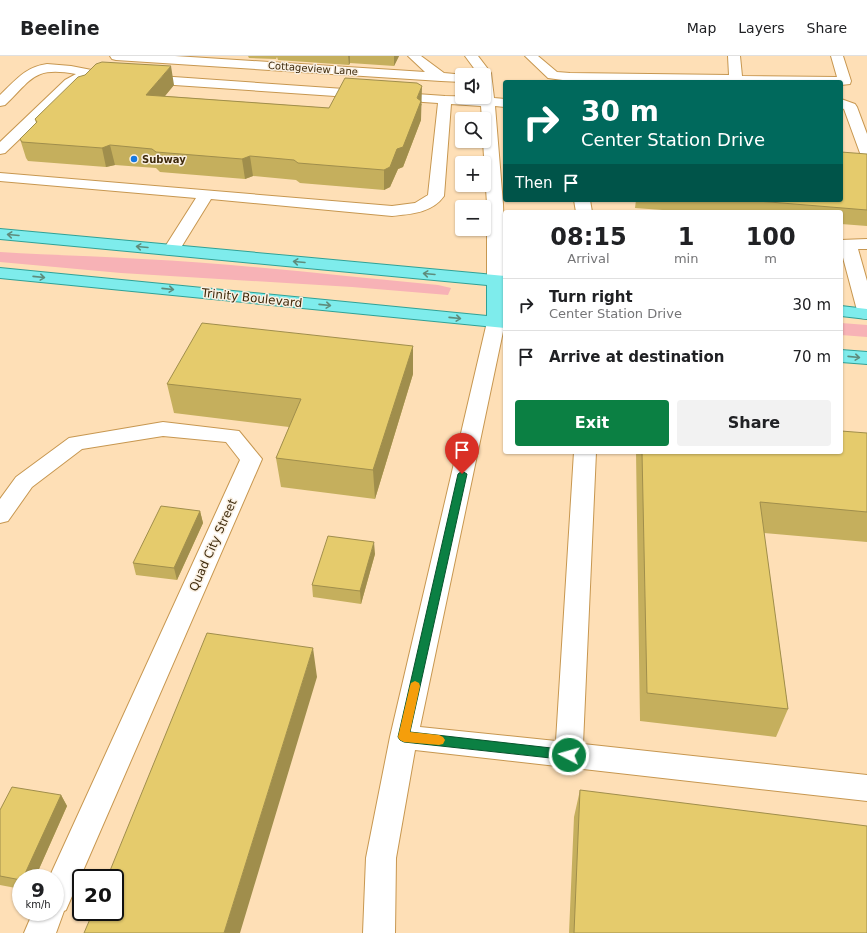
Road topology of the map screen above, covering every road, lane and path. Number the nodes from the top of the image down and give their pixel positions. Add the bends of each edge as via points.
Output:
1 (116, 56) edge
2 (414, 56) edge
3 (471, 56) edge
4 (531, 56) edge
5 (734, 56) edge
6 (837, 56) edge
7 (141, 57) edge
8 (481, 68) edge
9 (93, 76) junction
10 (116, 77) edge
11 (441, 77) junction
12 (132, 78) edge
13 (455, 78) edge
14 (736, 79) junction
15 (790, 80) edge
16 (843, 81) edge
17 (445, 100) junction
18 (455, 101) edge
19 (0, 102) edge
20 (491, 103) edge
21 (503, 103) edge
22 (488, 104) edge
23 (843, 104) edge
24 (0, 150) edge
25 (867, 153) edge
26 (0, 178) edge
27 (206, 194) junction
28 (0, 234) edge
29 (867, 244) edge
30 (845, 245) edge
31 (171, 250) junction
32 (0, 273) edge
33 (500, 281) edge
34 (843, 312) edge
35 (867, 314) edge
36 (500, 323) edge
37 (843, 356) edge
38 (867, 358) edge
39 (585, 454) edge
40 (0, 515) edge
41 (404, 737) junction
42 (569, 755) junction
43 (867, 788) edge
44 (64, 879) edge
45 (45, 921) edge
46 (40, 933) edge
47 (379, 933) edge

1 - 7 street, Cottageview Lane
2 - 11 street
3 - 8 street
4 - 14 street via 553,75
5 - 14 street
6 - 16 street via 845,81
7 - 11 street, Cottageview Lane
9 - 10 street
9 - 19 street via 78,70 42,68 33,71
9 - 24 street via 81,77 70,83
11 - 13 street, Cottageview Lane
12 - 17 street
14 - 15 street
17 - 18 street
17 - 27 street via 436,196 428,205 392,211
20 - 21 street
22 - 33 street
23 - 25 street via 850,107
26 - 27 street
27 - 31 street
31 -> 28 main road
29 - 30 street
30 - 35 street
33 -> 31 main road
32 -> 36 main road, Trinity Boulevard
33 - 36 main road
34 - 35 main road
36 - 41 street
37 -> 38 main road
39 - 42 street
40 - 44 street, Quad City Street via 24,482 76,443 163,429 232,436 251,459
41 - 42 street
41 - 47 street via 381,858
42 - 43 street
45 - 46 street

